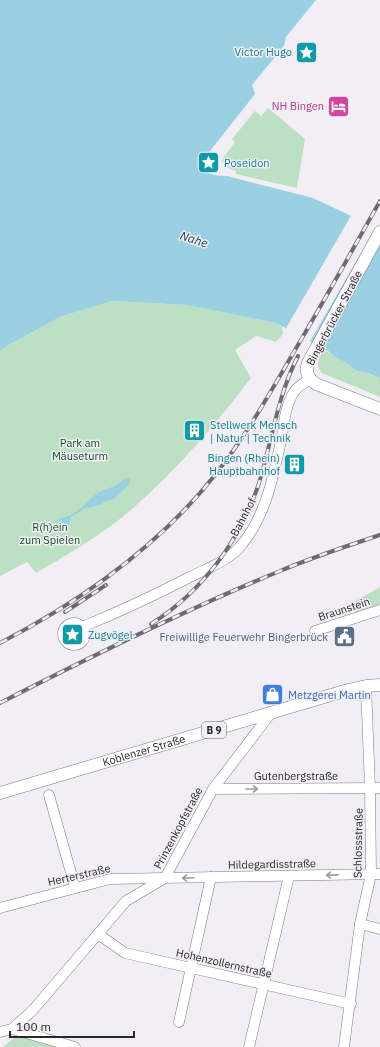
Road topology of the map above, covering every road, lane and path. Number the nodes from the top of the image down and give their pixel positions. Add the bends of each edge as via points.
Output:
1 (380, 232) edge
2 (310, 379) junction
3 (380, 409) edge
4 (380, 610) edge
5 (82, 626) dead end
6 (315, 631) dead end
7 (380, 685) edge
8 (366, 686) junction
9 (271, 713) junction
10 (375, 788) edge
11 (213, 789) junction
12 (0, 793) edge
13 (49, 795) dead end
14 (376, 874) edge
15 (289, 876) junction
16 (211, 877) junction
17 (165, 878) junction
18 (75, 887) junction
19 (0, 908) edge
20 (360, 924) junction
21 (380, 929) edge
22 (98, 934) junction
23 (191, 968) junction
24 (264, 984) junction
25 (351, 1004) junction
26 (179, 1022) dead end
27 (12, 1029) junction
28 (0, 1032) edge
29 (75, 1047) edge
30 (249, 1047) edge
31 (344, 1047) edge

1 - 2 main road, Bingerbrücker Straße via 314,352 307,367
2 - 3 main road, Bingerbrücker Straße via 316,384
2 - 5 street, Bahnhof via 292,395 264,506 242,545 216,564
4 - 6 street, Braunstein
7 - 8 main road, Koblenzer Straße / B 9
8 - 9 main road, Koblenzer Straße / B 9
8 - 10 street, Schlossstraße
9 - 11 street, Prinzenkopfstraße
9 - 12 main road, Koblenzer Straße / B 9
11 -> 10 street, Gutenbergstraße
10 - 14 street, Schlossstraße
11 - 17 street, Prinzenkopfstraße
13 - 18 street
14 -> 15 street, Hildegardisstraße
14 - 20 street, Schlossstraße
15 - 16 street, Hildegardisstraße
15 - 24 street
16 -> 17 street, Hildegardisstraße
16 - 23 street
17 - 18 street, Herterstraße via 110,878
17 - 22 street, Prinzenkopfstraße via 126,901
18 - 19 street, Herterstraße
20 - 21 street
20 - 25 street, Schlossstraße
22 - 23 street, Hohenzollernstraße via 125,953
22 - 27 street, Prinzenkopfstraße via 33,1010
23 - 24 street, Hohenzollernstraße
23 - 26 street
24 - 25 street, Hohenzollernstraße
24 - 30 street
25 - 31 street, Schlossstraße
27 - 28 street
27 - 29 street

